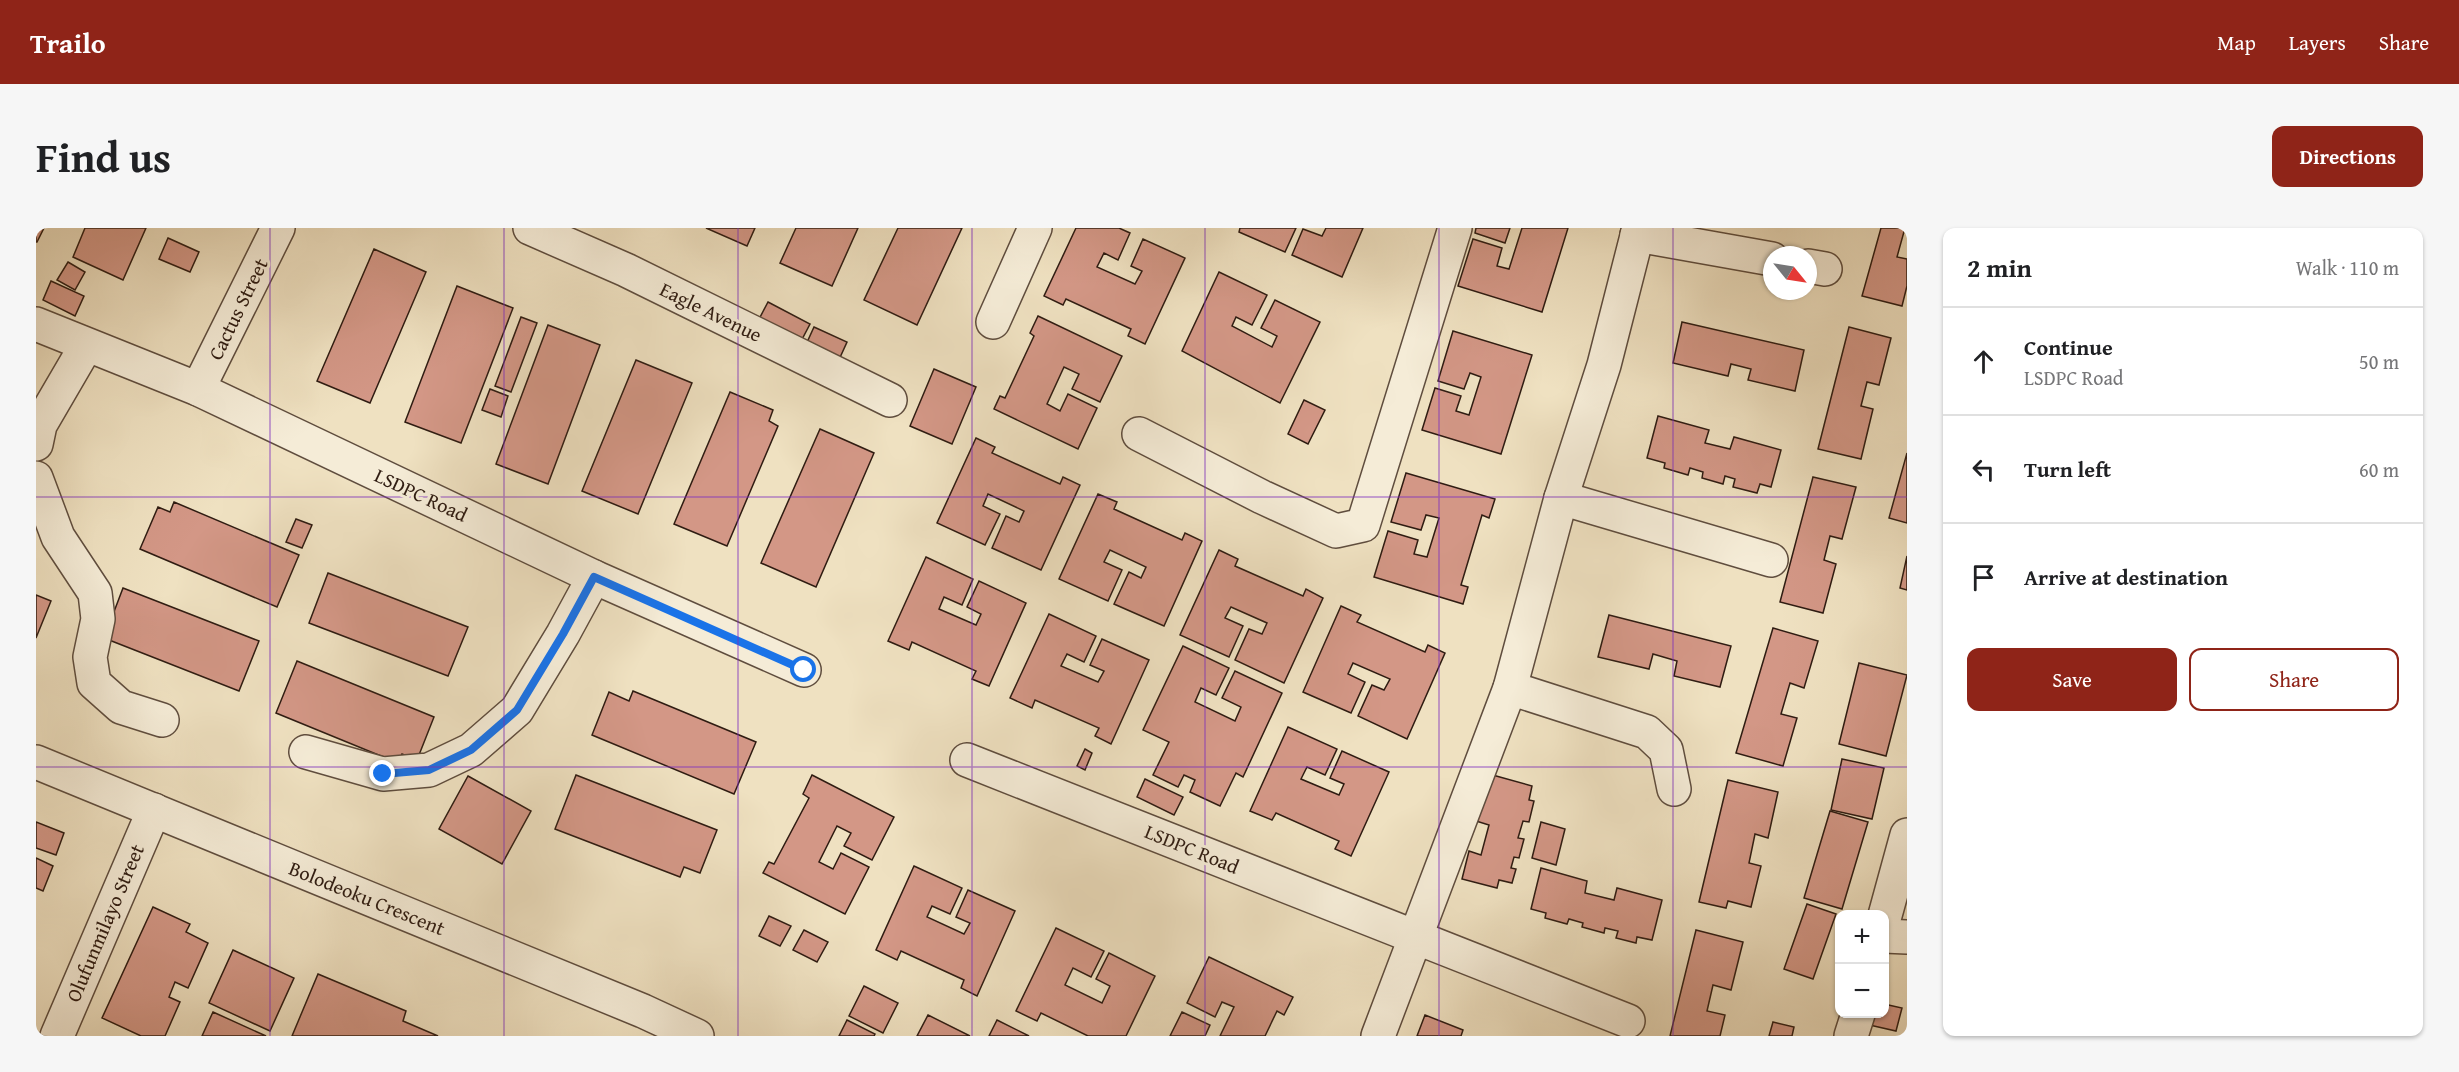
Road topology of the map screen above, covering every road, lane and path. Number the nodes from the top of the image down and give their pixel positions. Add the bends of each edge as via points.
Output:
1 (278, 228) edge
2 (530, 228) edge
3 (1035, 228) edge
4 (1455, 228) edge
5 (1638, 231) edge
6 (1763, 257) edge
7 (993, 322) dead end
8 (36, 324) edge
9 (86, 346) junction
10 (198, 389) junction
11 (890, 400) dead end
12 (1139, 434) dead end
13 (36, 444) edge
14 (36, 478) edge
15 (1561, 498) junction
16 (1771, 560) dead end
17 (594, 577) junction
18 (804, 670) dead end
19 (1510, 688) junction
20 (162, 720) dead end
21 (306, 752) dead end
22 (967, 760) dead end
23 (36, 762) edge
24 (1674, 789) dead end
25 (154, 810) junction
26 (1907, 836) edge
27 (1886, 910) edge
28 (1889, 936) edge
29 (1417, 937) junction
30 (1907, 938) edge
31 (1857, 1018) edge
32 (1628, 1021) dead end
33 (57, 1036) edge
34 (698, 1036) edge
35 (1378, 1036) edge
36 (1851, 1036) edge

1 - 10 street, Cactus Street
2 - 11 street, Eagle Avenue via 626,270
3 - 7 street
4 - 12 street via 1363,525 1336,531
5 - 6 street
5 - 15 street via 1604,365
8 - 9 street, LSDPC Road
9 - 10 street, LSDPC Road
9 - 13 street via 40,424
10 - 17 street, LSDPC Road
14 - 20 street via 58,537 95,593 98,619 90,657 94,683 121,707
15 - 16 street
15 - 19 street
17 - 18 street, LSDPC Road
17 - 21 street via 517,710 471,750 429,770 383,774
19 - 24 street via 1647,732 1666,750
19 - 29 street
22 - 29 street, LSDPC Road
23 - 25 street, Bolodeoku Crescent
25 - 33 street, Olufunmilayo Street
25 - 34 street, Bolodeoku Crescent
26 - 27 street
28 - 30 street
29 - 32 street, LSDPC Road
29 - 35 street
31 - 36 street

